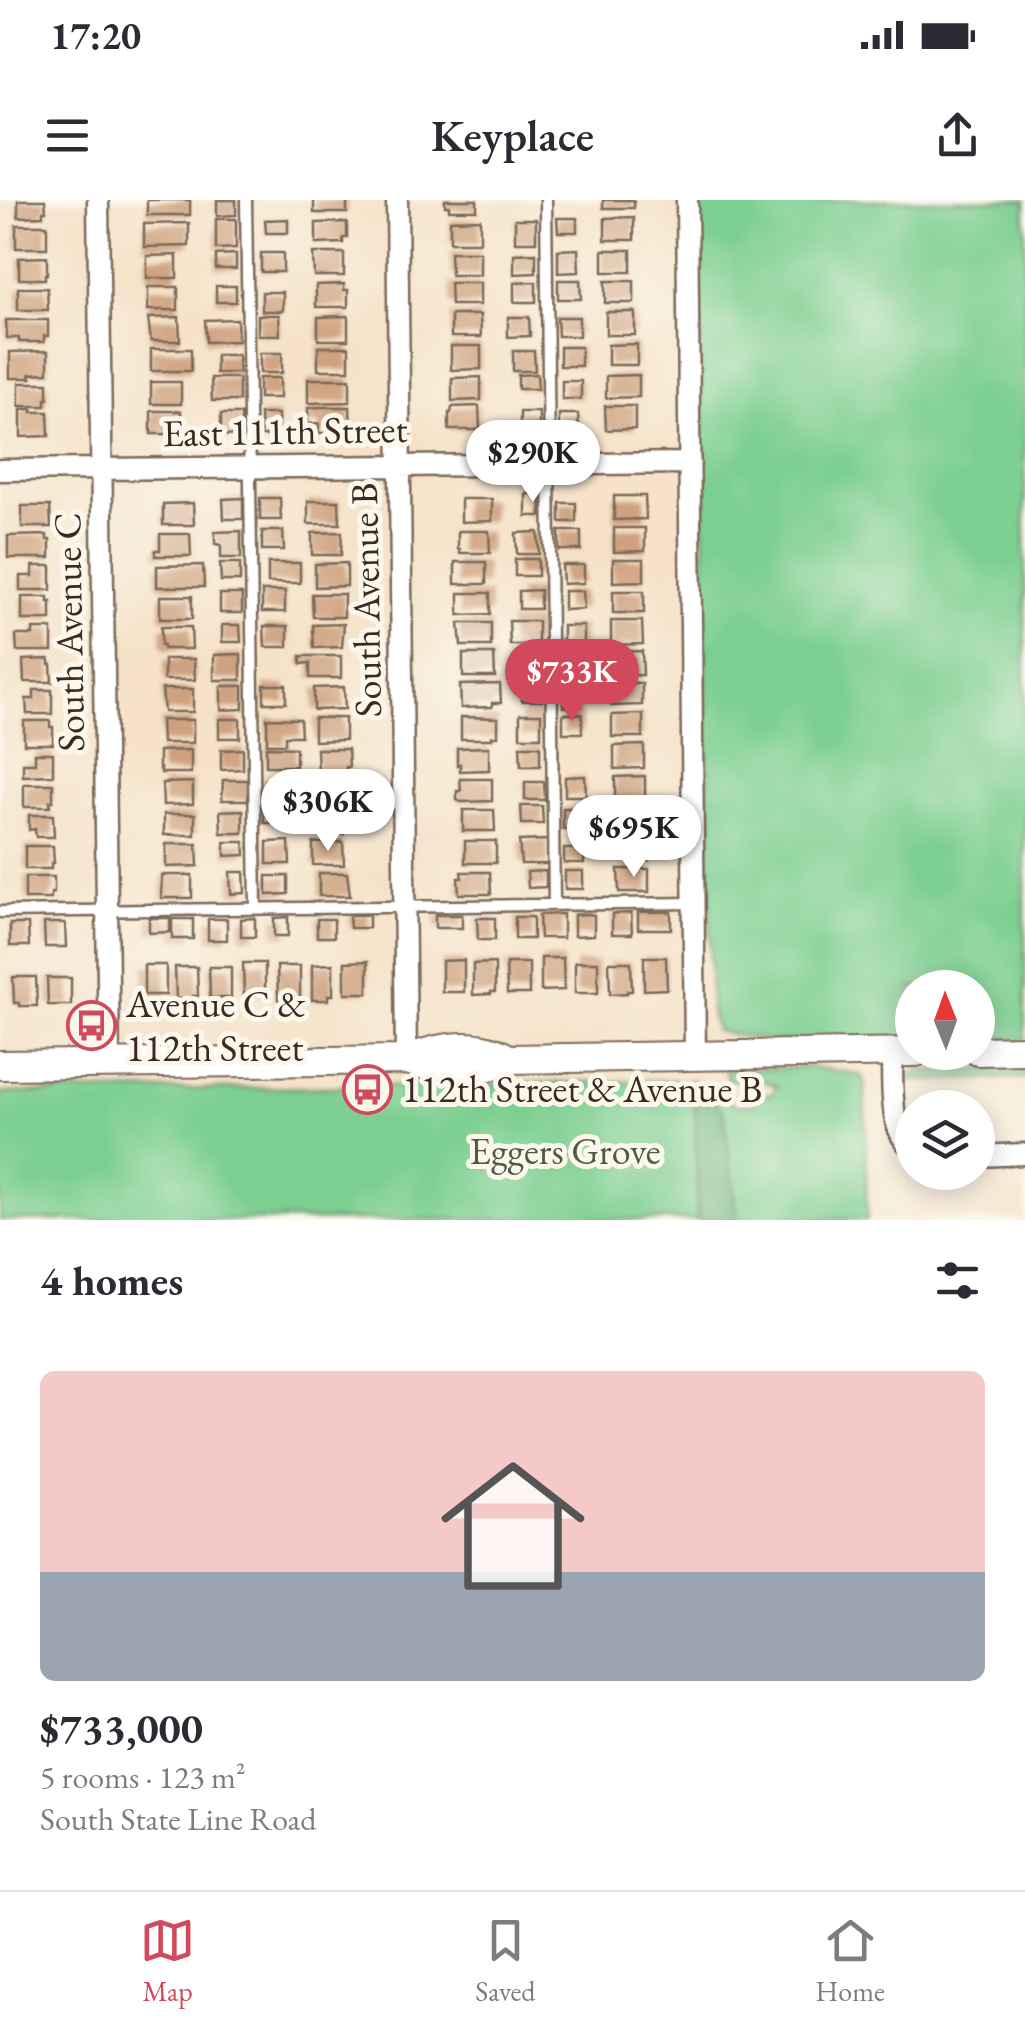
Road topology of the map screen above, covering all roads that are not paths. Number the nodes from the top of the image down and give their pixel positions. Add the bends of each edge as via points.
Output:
1 (98, 200) edge
2 (246, 200) edge
3 (396, 200) edge
4 (546, 200) edge
5 (687, 200) edge
6 (690, 462) junction
7 (549, 464) junction
8 (400, 465) junction
9 (249, 466) junction
10 (102, 468) junction
11 (0, 470) edge
12 (694, 902) junction
13 (554, 904) junction
14 (404, 906) junction
15 (256, 908) junction
16 (107, 910) junction
17 (0, 912) edge
18 (1025, 1050) edge
19 (995, 1051) edge
20 (895, 1053) edge
21 (695, 1057) junction
22 (406, 1060) junction
23 (109, 1064) junction
24 (0, 1065) edge
25 (1025, 1154) edge
26 (995, 1155) edge

1 - 10 street, South Avenue C
2 - 9 lane
3 - 8 street, South Avenue B
4 - 7 lane
5 - 6 street
6 - 7 street, East 111th Street
6 - 12 street
7 - 8 street, East 111th Street
7 - 13 lane
8 - 9 street, East 111th Street
8 - 14 street, South Avenue B
9 - 10 street, East 111th Street
9 - 15 lane
10 - 11 street, East 111th Street
10 - 16 street, South Avenue C
12 - 13 lane
12 - 21 street
13 - 14 lane
14 - 15 lane
14 - 22 street, South Avenue B
15 - 16 lane
16 - 17 lane
16 - 23 street, South Avenue C
18 - 19 street
20 - 21 street
21 - 22 street via 509,1059 490,1048 434,1048
22 - 23 street
23 - 24 street
25 - 26 street

